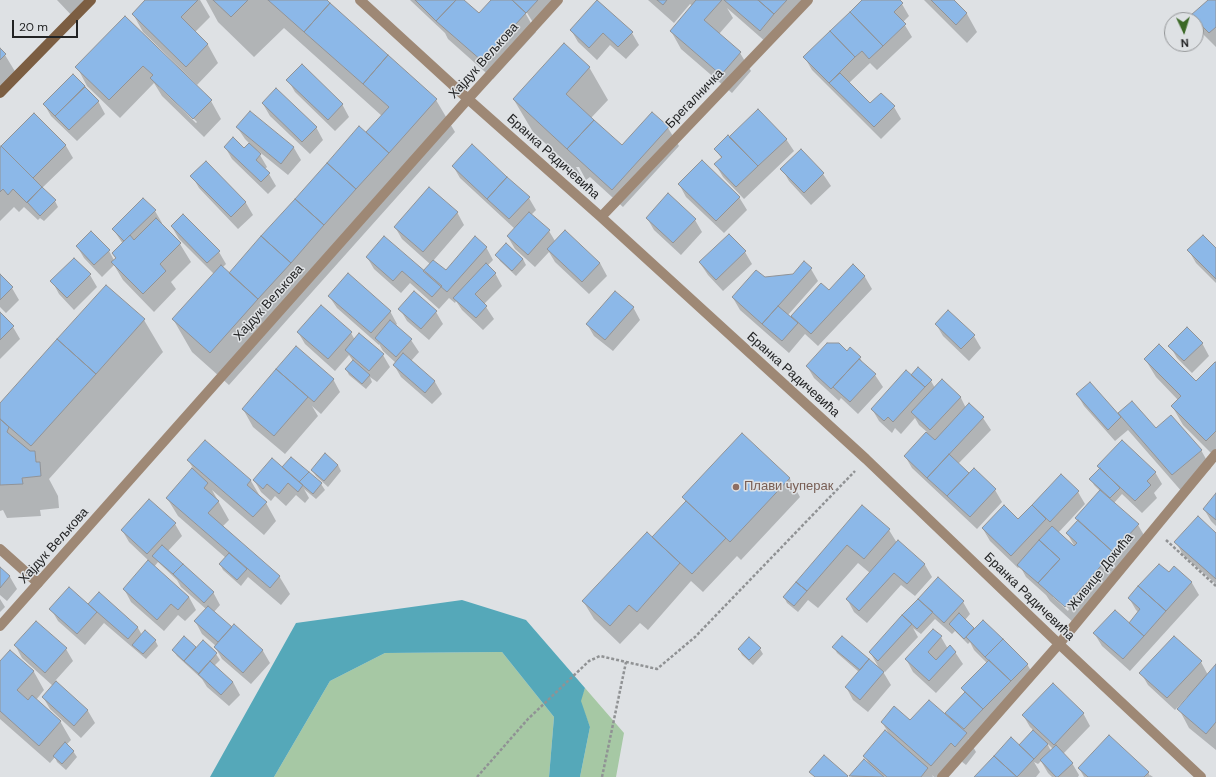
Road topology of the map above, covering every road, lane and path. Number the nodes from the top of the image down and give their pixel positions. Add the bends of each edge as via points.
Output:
1 (91, 0) edge
2 (360, 0) edge
3 (558, 0) edge
4 (808, 0) edge
5 (0, 93) edge
6 (468, 99) junction
7 (601, 217) junction
8 (1216, 454) edge
9 (866, 459) junction
10 (1154, 528) junction
11 (0, 549) edge
12 (38, 583) junction
13 (1216, 586) edge
14 (0, 626) edge
15 (1059, 644) junction
16 (626, 662) junction
17 (477, 777) edge
18 (602, 777) edge
19 (942, 777) edge
20 (1201, 777) edge

1 - 5 street
2 - 6 street, Бранка Радичевића
3 - 6 street, Хајдук Вељкова
4 - 7 street, Брегалничка
6 - 7 street, Бранка Радичевића
6 - 12 street, Хајдук Вељкова
7 - 9 street, Бранка Радичевића
8 - 10 street, Живице Докића
9 - 15 street, Бранка Радичевића
9 - 16 path via 695,637 657,669
10 - 13 path
10 - 15 street, Живице Докића
11 - 12 street
12 - 14 street, Хајдук Вељкова
15 - 19 street, Живице Докића
15 - 20 street, Бранка Радичевића
16 - 17 path via 600,656 589,661 528,719
16 - 18 path

